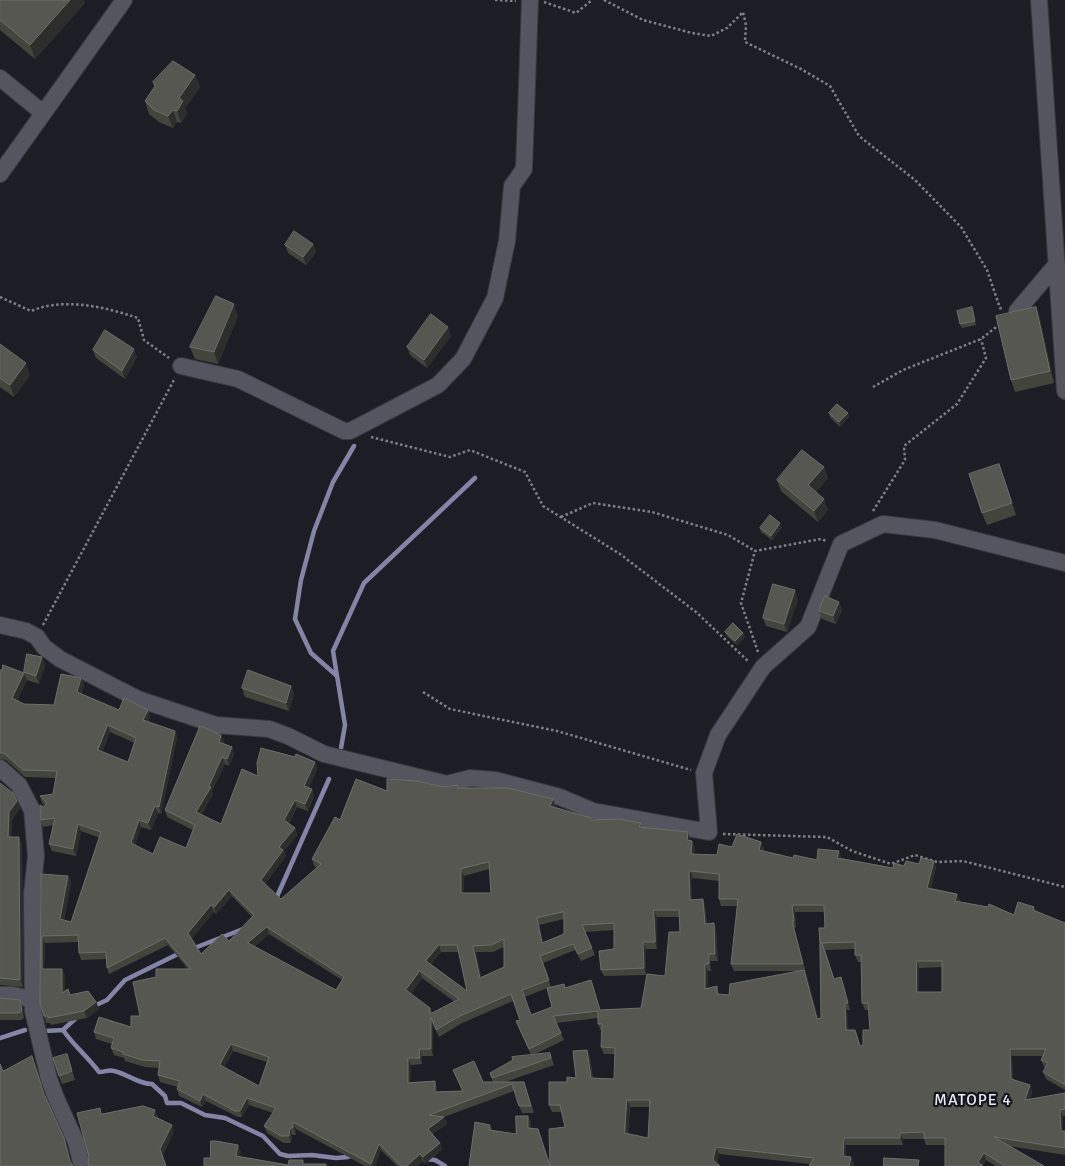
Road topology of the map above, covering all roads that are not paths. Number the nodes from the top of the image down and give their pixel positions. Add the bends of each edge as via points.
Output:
1 (124, 0) edge
2 (530, 0) edge
3 (1039, 0) edge
4 (0, 78) edge
5 (43, 113) junction
6 (0, 174) edge
7 (1058, 205) edge
8 (1060, 269) edge
9 (1017, 311) edge
10 (181, 366) road end
11 (1065, 391) edge
12 (1065, 562) edge
13 (0, 625) edge
14 (0, 768) edge
15 (0, 995) edge
16 (34, 1012) junction
17 (82, 1166) edge

1 - 5 street
2 - 10 street via 524,169 512,186 507,241 495,298 464,359 438,385 350,431 238,379
3 - 7 street
4 - 5 street
5 - 6 street
7 - 8 street
8 - 9 street
8 - 11 street
12 - 13 street via 936,530 883,524 841,544 808,627 761,671 718,735 704,773 709,832 593,811 560,797 495,780 470,778 447,784 324,754 269,729 216,724 138,699 56,656 26,631
14 - 16 street via 25,793 36,832 32,894
15 - 16 street via 13,995
16 - 17 street via 56,1098 76,1142

